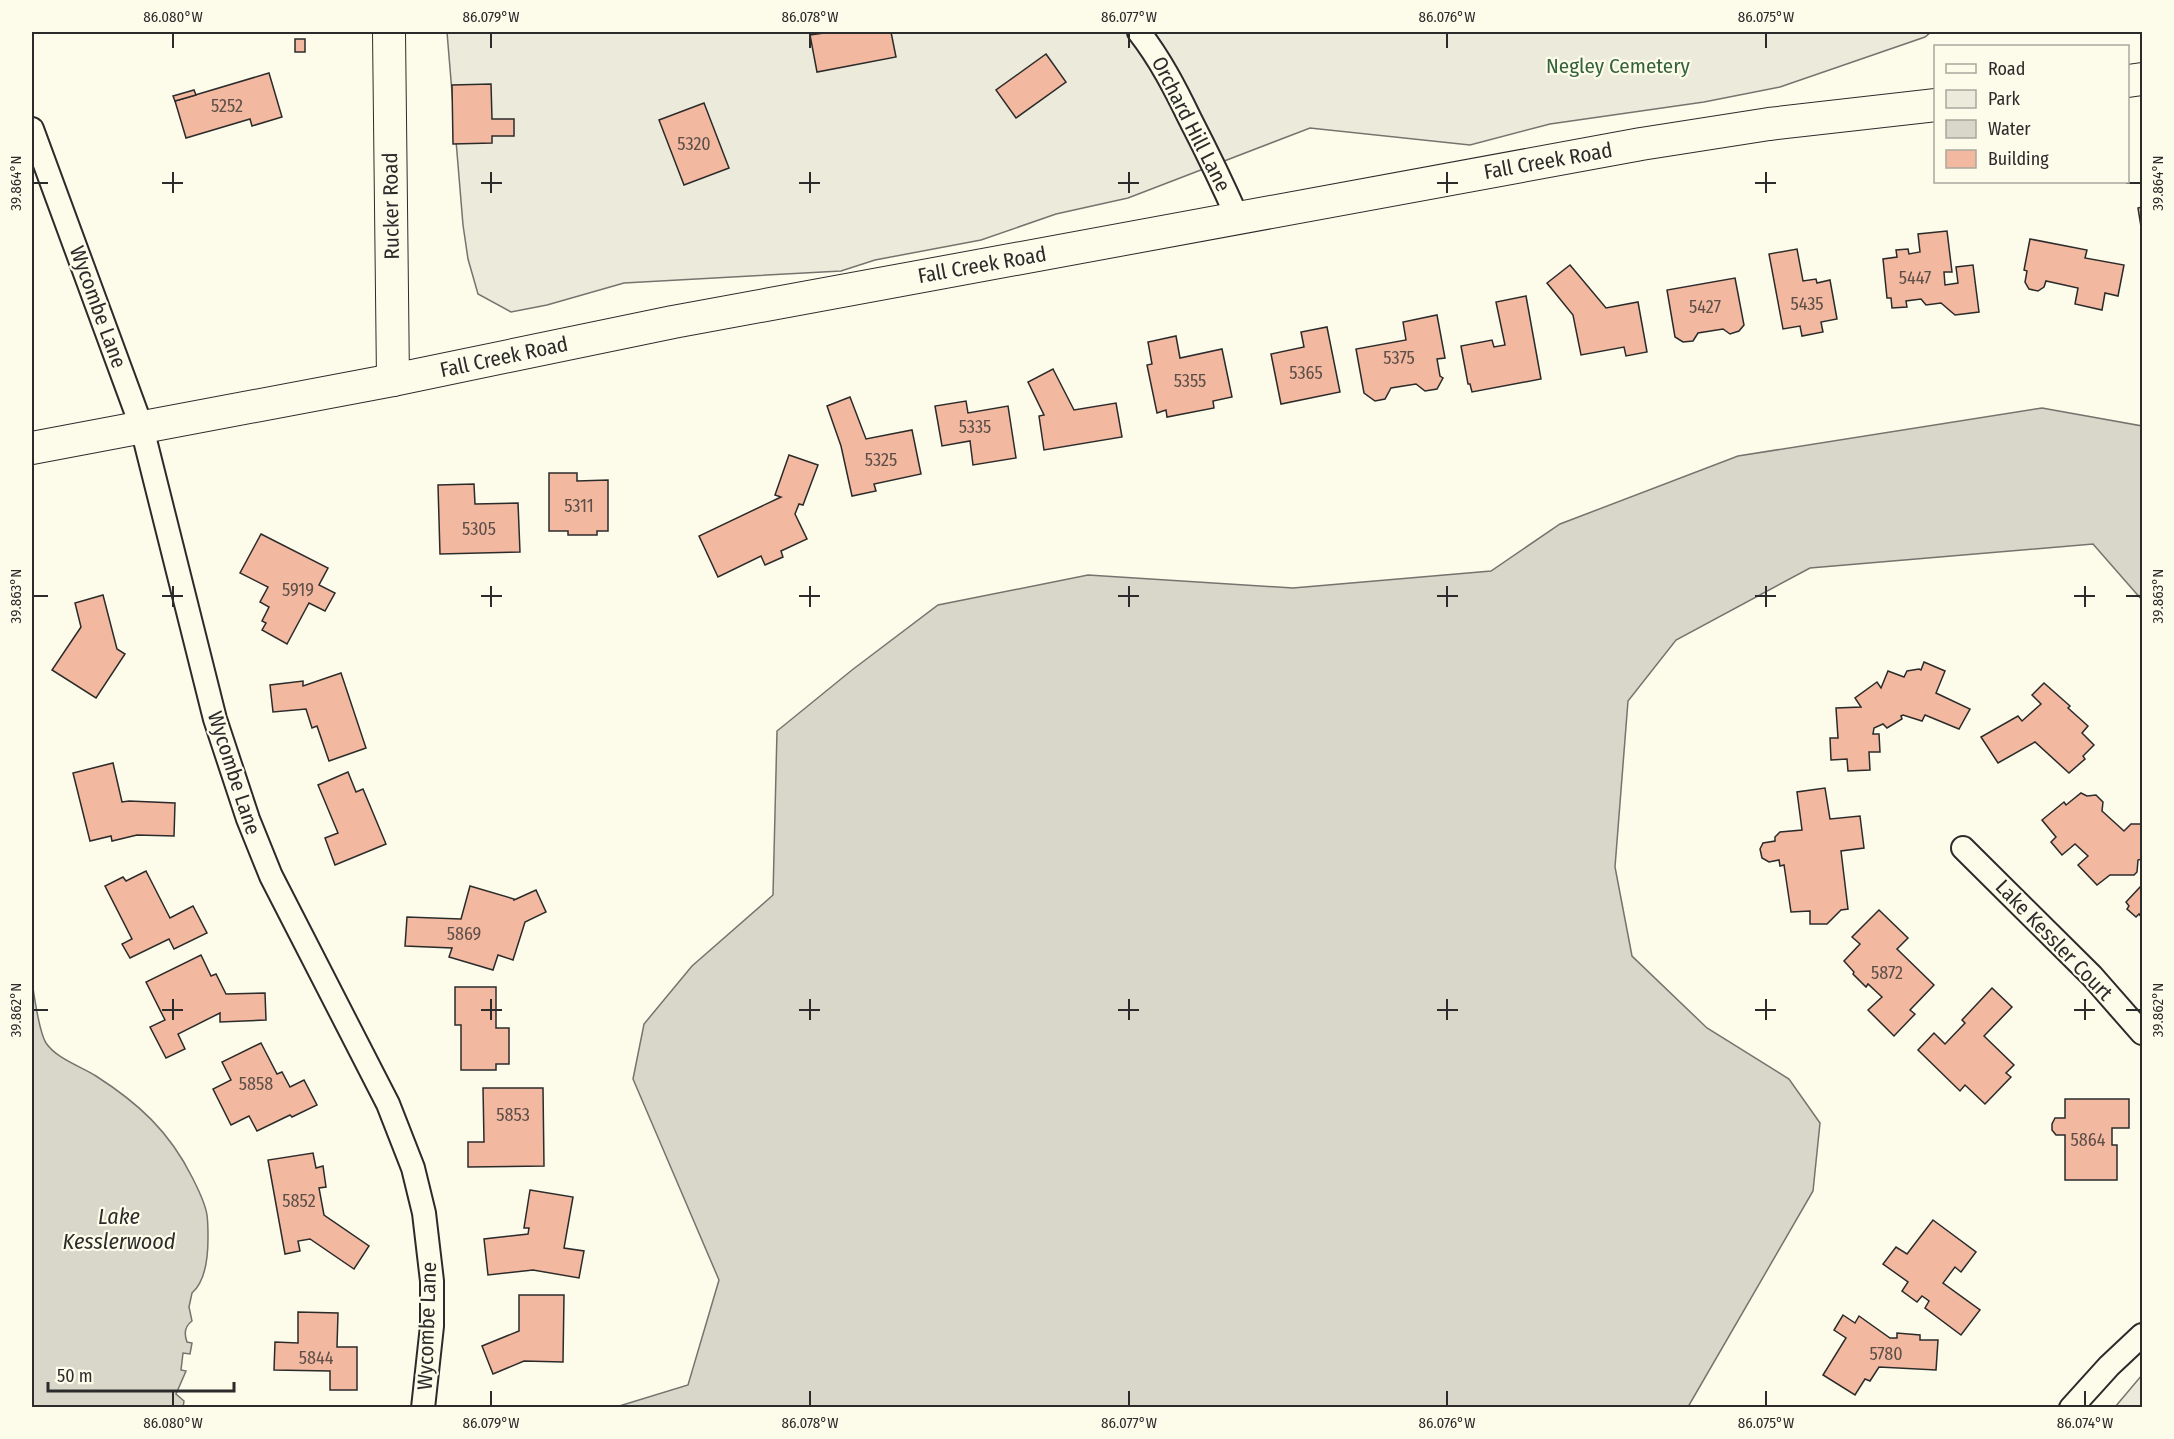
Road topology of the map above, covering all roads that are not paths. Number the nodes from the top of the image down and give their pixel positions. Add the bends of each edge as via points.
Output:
1 (389, 32) edge
2 (1139, 32) edge
3 (1934, 105) edge
4 (32, 129) edge
5 (1238, 219) junction
6 (393, 380) junction
7 (142, 428) junction
8 (32, 448) edge
9 (1963, 848) dead end
10 (2142, 1033) edge
11 (2142, 1335) edge
12 (423, 1407) edge
13 (2071, 1407) edge

1 - 6 main road, Rucker Road
2 - 5 street, Orchard Hill Lane via 1172,82 1214,162
3 - 5 main road, Fall Creek Road via 1701,133
4 - 7 street, Wycombe Lane
5 - 6 main road, Fall Creek Road via 684,320
6 - 7 main road, Fall Creek Road
7 - 8 main road, Fall Creek Road
7 - 12 street, Wycombe Lane via 215,718 248,819 271,876 388,1104 413,1168 426,1224 432,1281 432,1326
9 - 10 street, Lake Kessler Court via 2092,976
11 - 13 street

